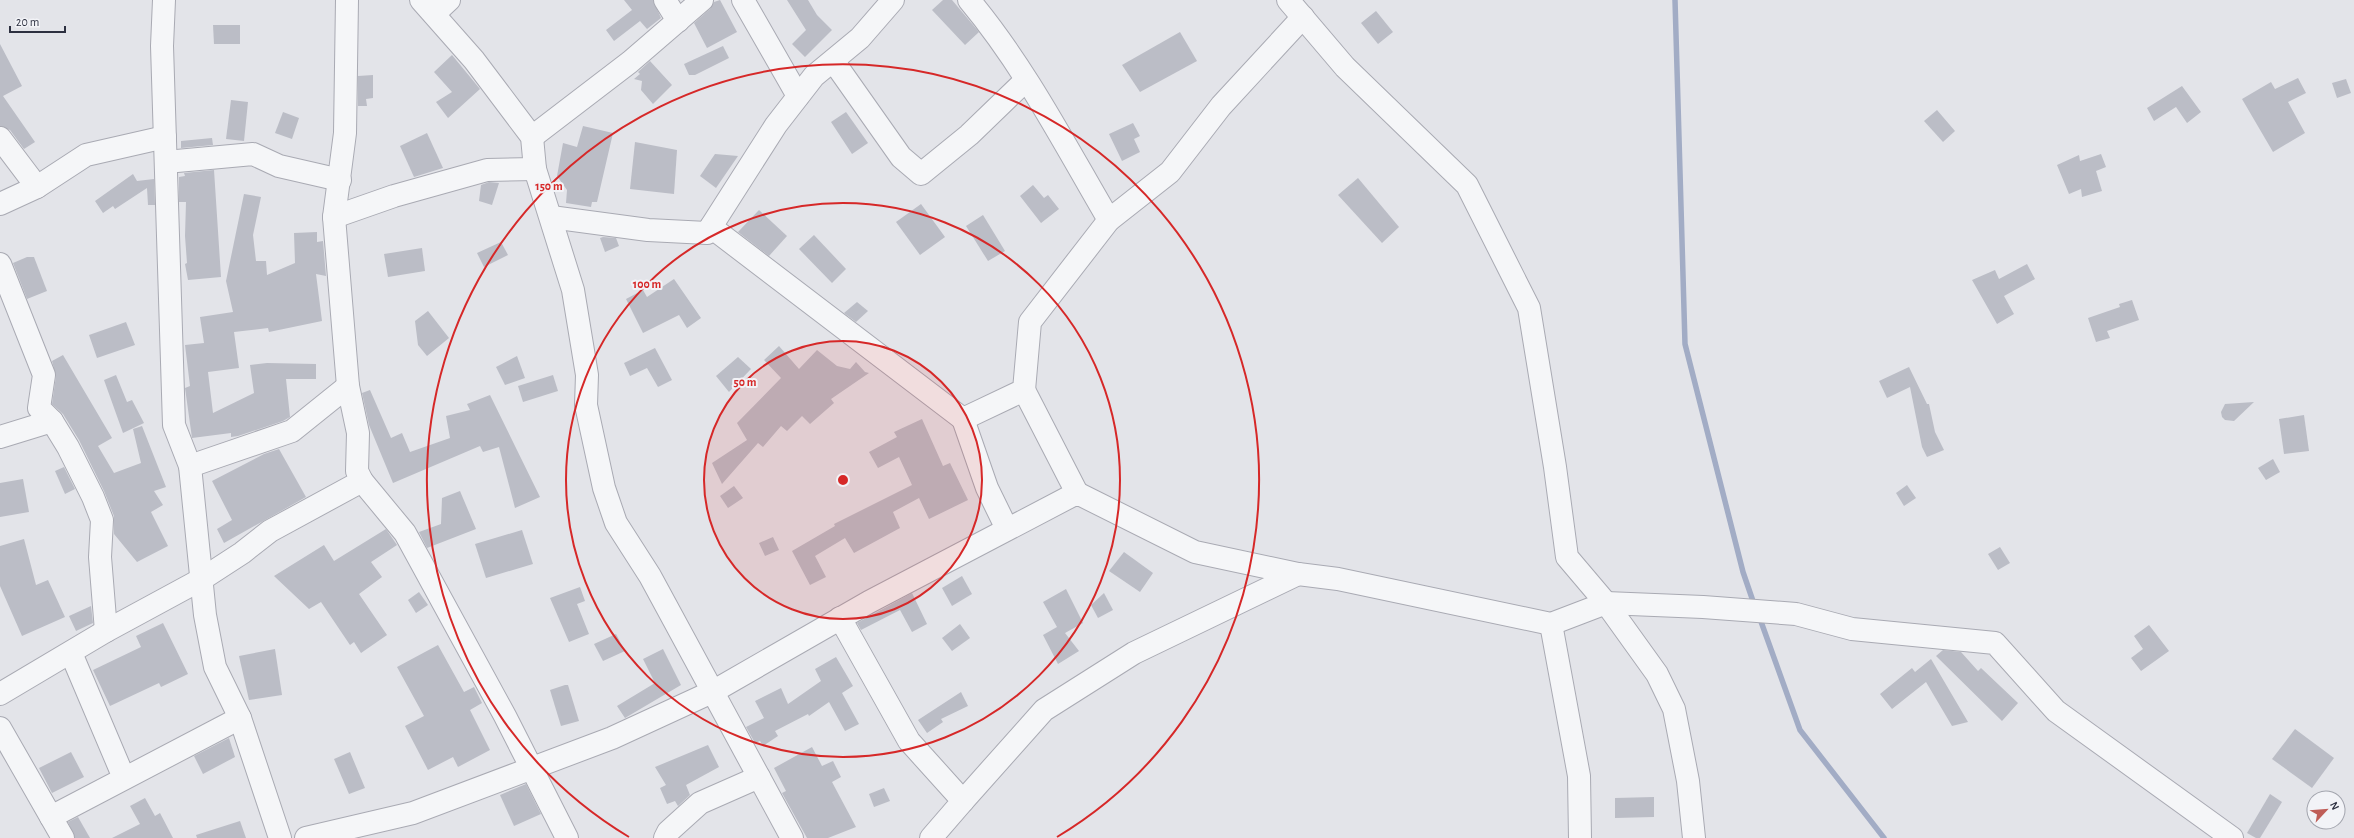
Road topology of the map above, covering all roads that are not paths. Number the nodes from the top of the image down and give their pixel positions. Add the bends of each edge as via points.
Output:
1 (164, 0) edge
2 (347, 0) edge
3 (665, 0) edge
4 (702, 0) edge
5 (743, 0) edge
6 (893, 0) edge
7 (969, 0) edge
8 (1288, 0) edge
9 (435, 5) edge
10 (1303, 17) junction
11 (678, 21) junction
12 (834, 62) junction
13 (1026, 80) junction
14 (798, 96) junction
15 (164, 137) junction
16 (532, 137) junction
17 (0, 138) edge
18 (166, 162) junction
19 (535, 169) junction
20 (340, 180) junction
21 (37, 186) junction
22 (0, 204) edge
23 (334, 217) junction
24 (550, 217) junction
25 (1109, 220) junction
26 (711, 227) junction
27 (0, 264) edge
28 (348, 386) junction
29 (1024, 390) junction
30 (963, 419) junction
31 (52, 421) junction
32 (0, 438) edge
33 (190, 466) junction
34 (362, 481) junction
35 (1077, 493) junction
36 (1007, 529) junction
37 (1298, 574) junction
38 (202, 579) junction
39 (1606, 603) junction
40 (840, 618) junction
41 (1551, 624) junction
42 (106, 631) junction
43 (71, 653) junction
44 (714, 691) junction
45 (0, 694) edge
46 (240, 718) junction
47 (1, 736) edge
48 (532, 768) junction
49 (124, 778) junction
50 (759, 778) junction
51 (963, 801) junction
52 (51, 817) junction
53 (63, 838) edge
54 (280, 838) edge
55 (306, 838) edge
56 (567, 838) edge
57 (665, 838) edge
58 (792, 838) edge
59 (931, 838) edge
60 (1580, 838) edge
61 (1694, 838) edge
62 (2232, 838) edge

1 - 15 street
2 - 20 street via 345,133
3 - 11 street
4 - 11 street
5 - 14 street
6 - 12 street via 860,38
7 - 13 street via 993,29
8 - 10 street
9 - 16 street
10 - 25 street via 1221,106 1170,172
10 - 39 street via 1345,67 1467,185 1529,308 1567,557
11 - 16 street via 630,62
12 - 13 street via 901,157 921,174 969,135
12 - 14 street via 814,76
13 - 25 street
14 - 26 street via 776,125
15 - 18 street
15 - 21 street via 86,155
16 - 19 street
17 - 21 street
18 - 20 street via 253,154 279,166
18 - 33 street via 174,425
19 - 23 street via 487,170 394,196
19 - 24 street
20 - 23 street
21 - 22 street
23 - 28 street
24 - 26 street via 648,230 707,233
24 - 44 street via 573,290 587,375 586,405 606,495 616,523 650,576
25 - 29 street via 1030,322
26 - 30 street
27 - 31 street via 44,374 39,408
28 - 33 street via 292,431
28 - 34 street via 358,433 357,471
29 - 30 street
29 - 35 street
30 - 36 street via 987,488
31 - 32 street
31 - 42 street via 93,497 102,520 100,557
33 - 38 street
34 - 38 street via 270,531
34 - 48 street via 405,533
35 - 36 street
35 - 37 street via 1196,552
36 - 40 street
37 - 41 street via 1338,579
37 - 51 street via 1134,653 1044,710
38 - 42 street
38 - 46 street via 214,667
39 - 41 street
39 - 61 street via 1657,674 1674,709 1688,781
39 - 62 street via 1796,614 1852,629 1995,643 2056,711
40 - 44 street
40 - 51 street via 909,741
41 - 60 street via 1579,776
42 - 43 street
43 - 45 street
43 - 49 street
44 - 48 street via 612,738
44 - 50 street
46 - 49 street
46 - 54 street
47 - 52 street
48 - 55 street via 413,812
48 - 56 street
49 - 52 street
50 - 57 street via 700,803 668,832
50 - 58 street
51 - 59 street
52 - 53 street

